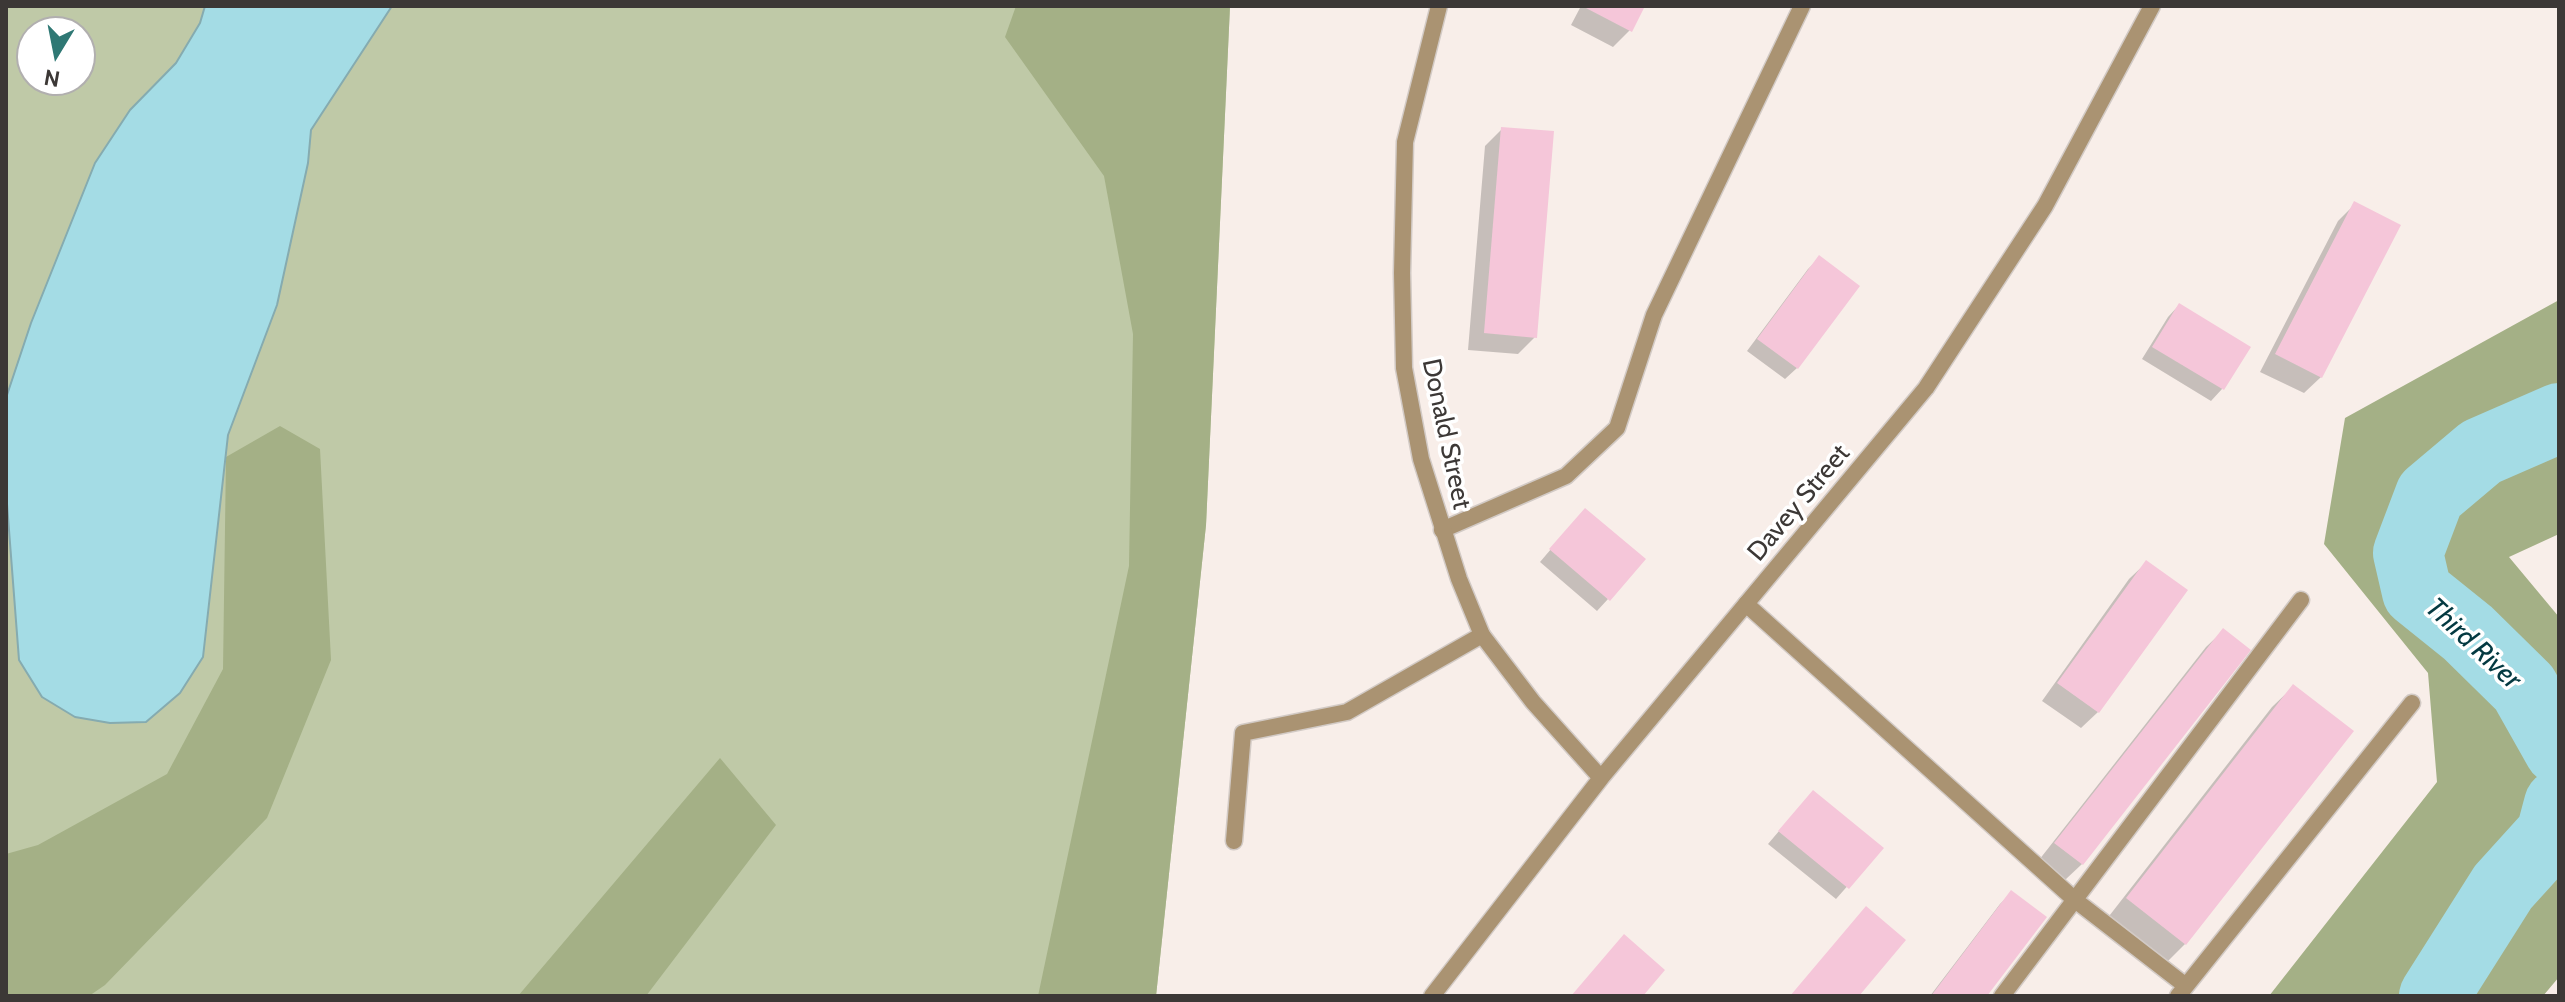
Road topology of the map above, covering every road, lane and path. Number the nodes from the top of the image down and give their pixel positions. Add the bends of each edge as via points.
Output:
1 (1439, 6) edge
2 (1802, 6) edge
3 (2152, 6) edge
4 (1442, 530) junction
5 (2301, 600) dead end
6 (1746, 604) junction
7 (1482, 635) junction
8 (2412, 703) dead end
9 (1601, 778) junction
10 (1234, 841) dead end
11 (2075, 900) junction
12 (2182, 991) edge
13 (1432, 996) edge
14 (2002, 996) edge

1 - 4 street, Donald Street via 1405,142 1402,273 1404,368 1421,459
2 - 4 street via 1654,315 1617,428 1566,476
3 - 6 street, Davey Street via 2045,206 1926,388
4 - 7 street, Donald Street
5 - 11 street
6 - 9 street, Davey Street
6 - 11 street
7 - 9 street, Donald Street
7 - 10 street via 1347,712 1243,733
8 - 12 street
9 - 13 street, Davey Street
11 - 12 street
11 - 14 street

